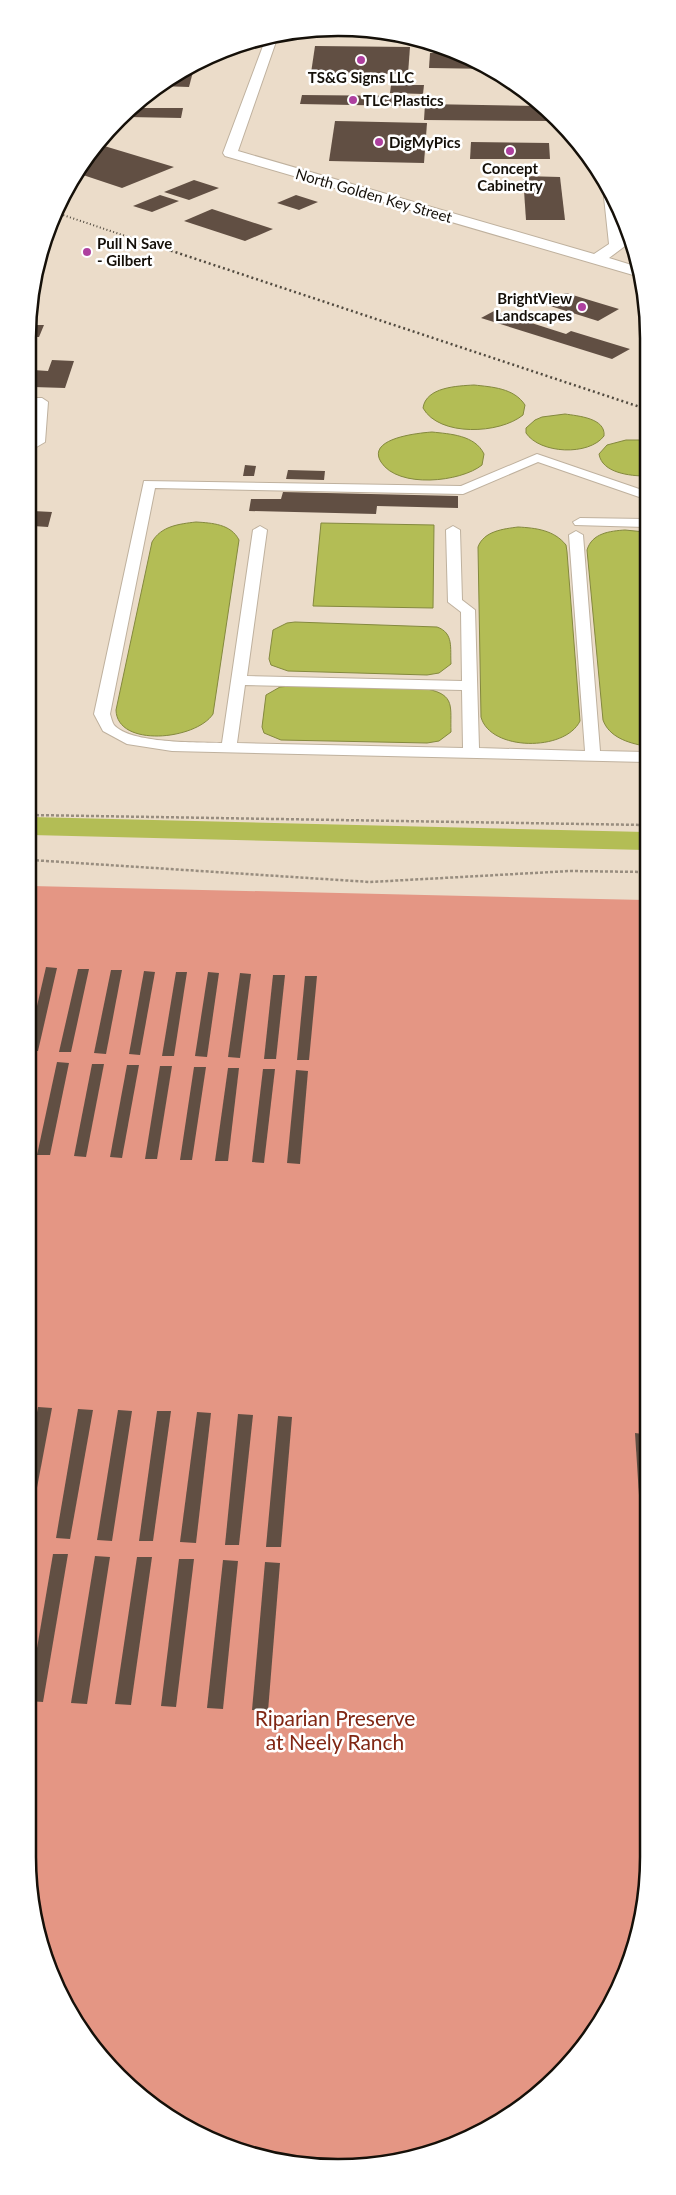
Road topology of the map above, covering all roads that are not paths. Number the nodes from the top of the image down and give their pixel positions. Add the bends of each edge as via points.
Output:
1 (271, 44) edge
2 (613, 214) edge
3 (617, 246) junction
4 (597, 259) junction
5 (630, 264) edge
6 (631, 269) edge
7 (36, 402) edge
8 (36, 444) edge
9 (640, 493) edge
10 (640, 523) edge
11 (260, 530) dead end
12 (453, 530) dead end
13 (238, 680) junction
14 (470, 686) junction
15 (229, 747) junction
16 (472, 753) junction
17 (593, 755) junction
18 (640, 757) edge

1 - 4 street, North Golden Key Street via 230,153
2 - 3 street
3 - 4 street
3 - 5 street via 623,259
4 - 6 street, North Golden Key Street
7 - 8 lane via 42,402 39,442
9 - 15 lane via 537,458 463,490 149,484 102,714 108,728 132,741 172,746
10 - 17 lane via 578,528
11 - 13 lane
12 - 14 lane via 455,602 468,610
13 - 14 lane
13 - 15 lane
14 - 16 lane
15 - 16 lane
16 - 17 lane
17 - 18 lane

